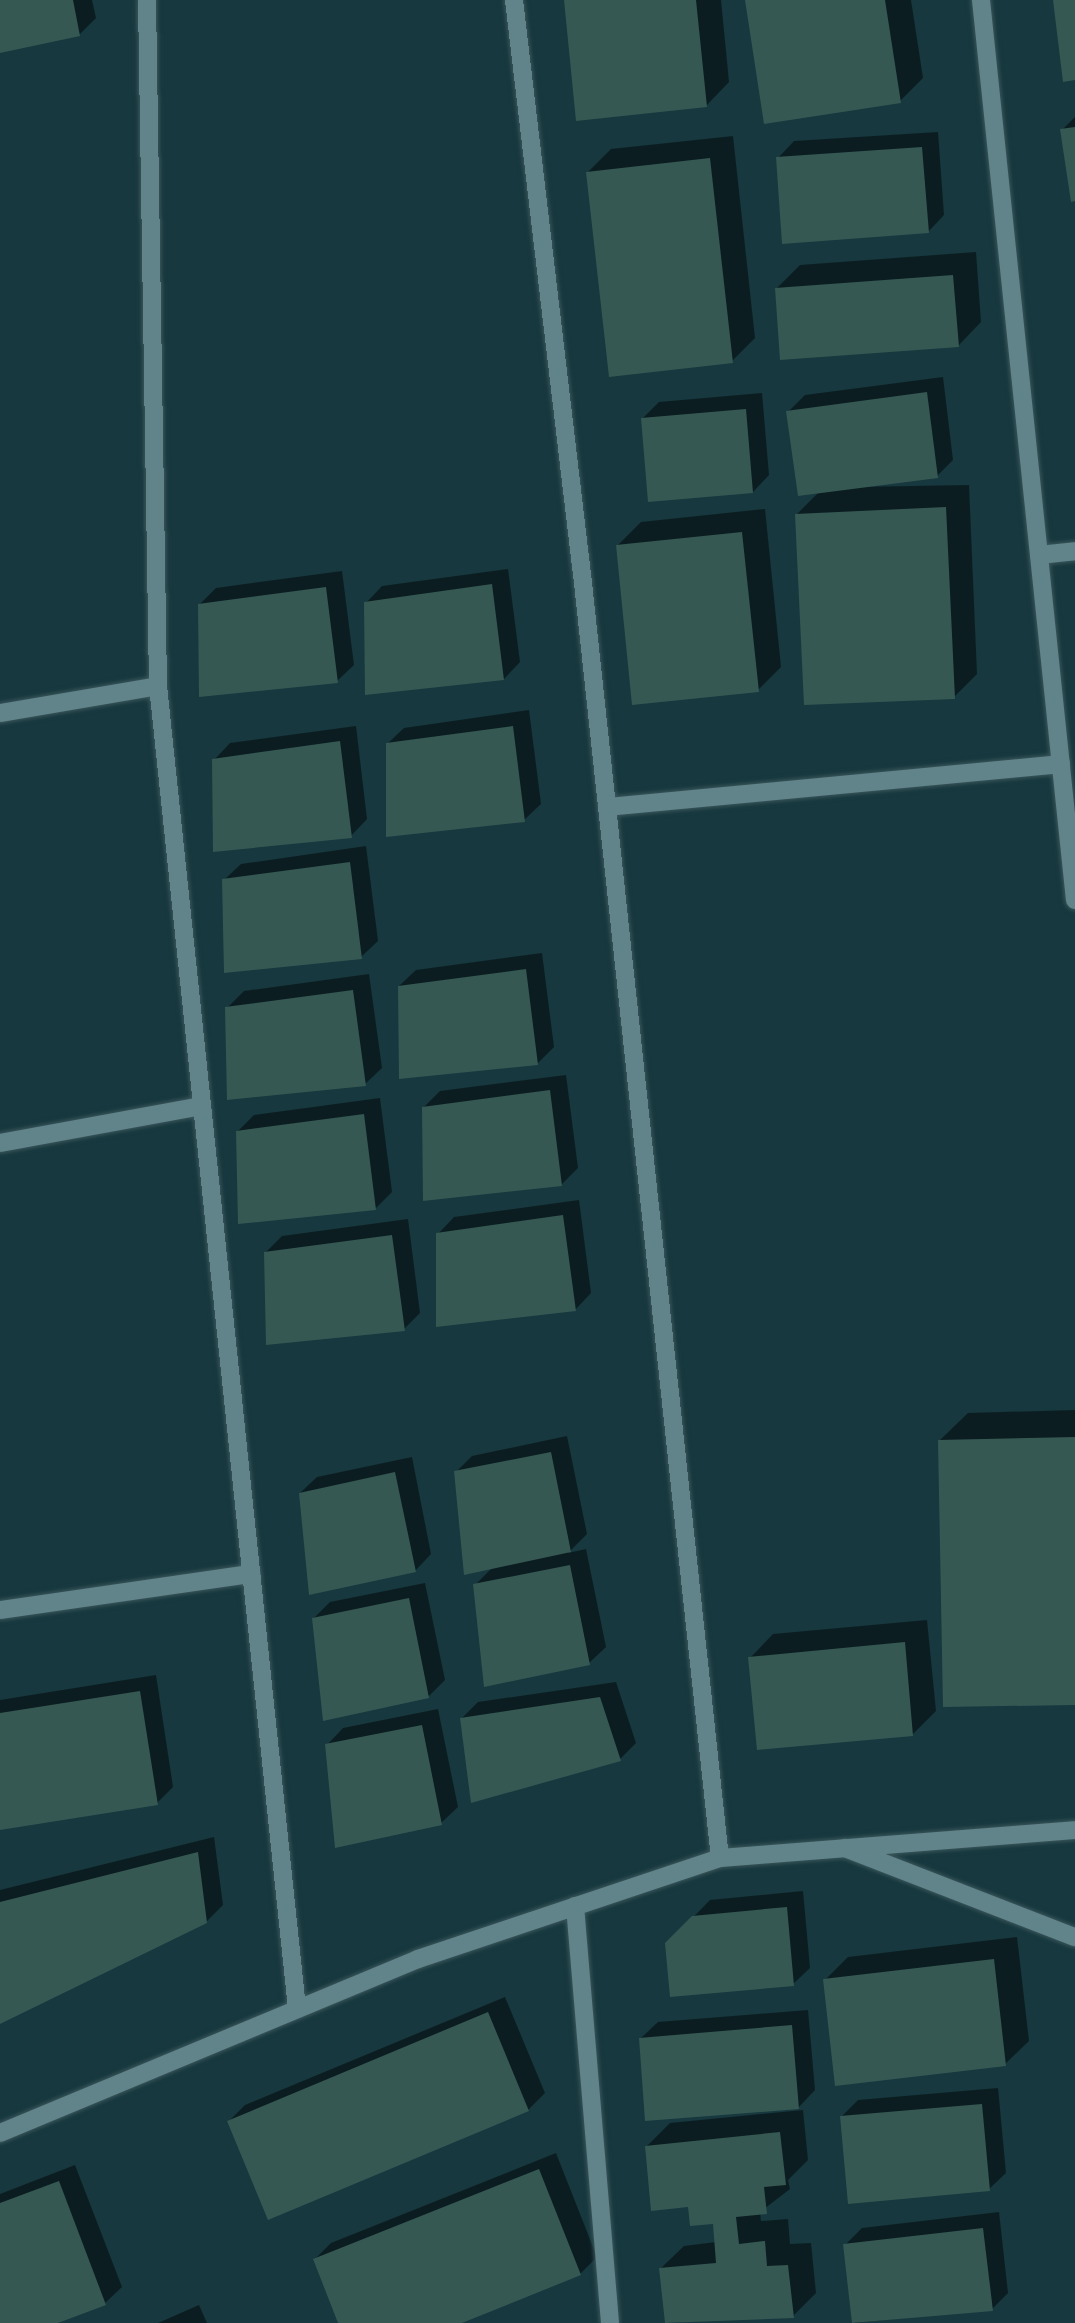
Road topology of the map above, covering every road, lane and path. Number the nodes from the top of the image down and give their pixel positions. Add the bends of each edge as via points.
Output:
1 (147, 0) edge
2 (514, 0) edge
3 (981, 0) edge
4 (1075, 551) edge
5 (1039, 555) junction
6 (158, 687) junction
7 (0, 713) edge
8 (1061, 765) junction
9 (607, 807) junction
10 (1075, 900) edge
11 (202, 1106) junction
12 (0, 1143) edge
13 (251, 1574) junction
14 (0, 1610) edge
15 (1075, 1830) edge
16 (845, 1848) junction
17 (720, 1858) junction
18 (575, 1906) junction
19 (1075, 1937) edge
20 (297, 2009) junction
21 (0, 2133) edge
22 (610, 2323) edge

1 - 6 street
2 - 9 street
3 - 5 street
4 - 5 street
5 - 8 street
6 - 7 street
6 - 11 street
8 - 9 street
8 - 10 street
9 - 17 street
11 - 12 street
11 - 13 street
13 - 14 street
13 - 20 street
15 - 16 street
16 - 17 street
16 - 19 street
17 - 18 street
18 - 20 street via 418,1959
18 - 22 street
20 - 21 street

